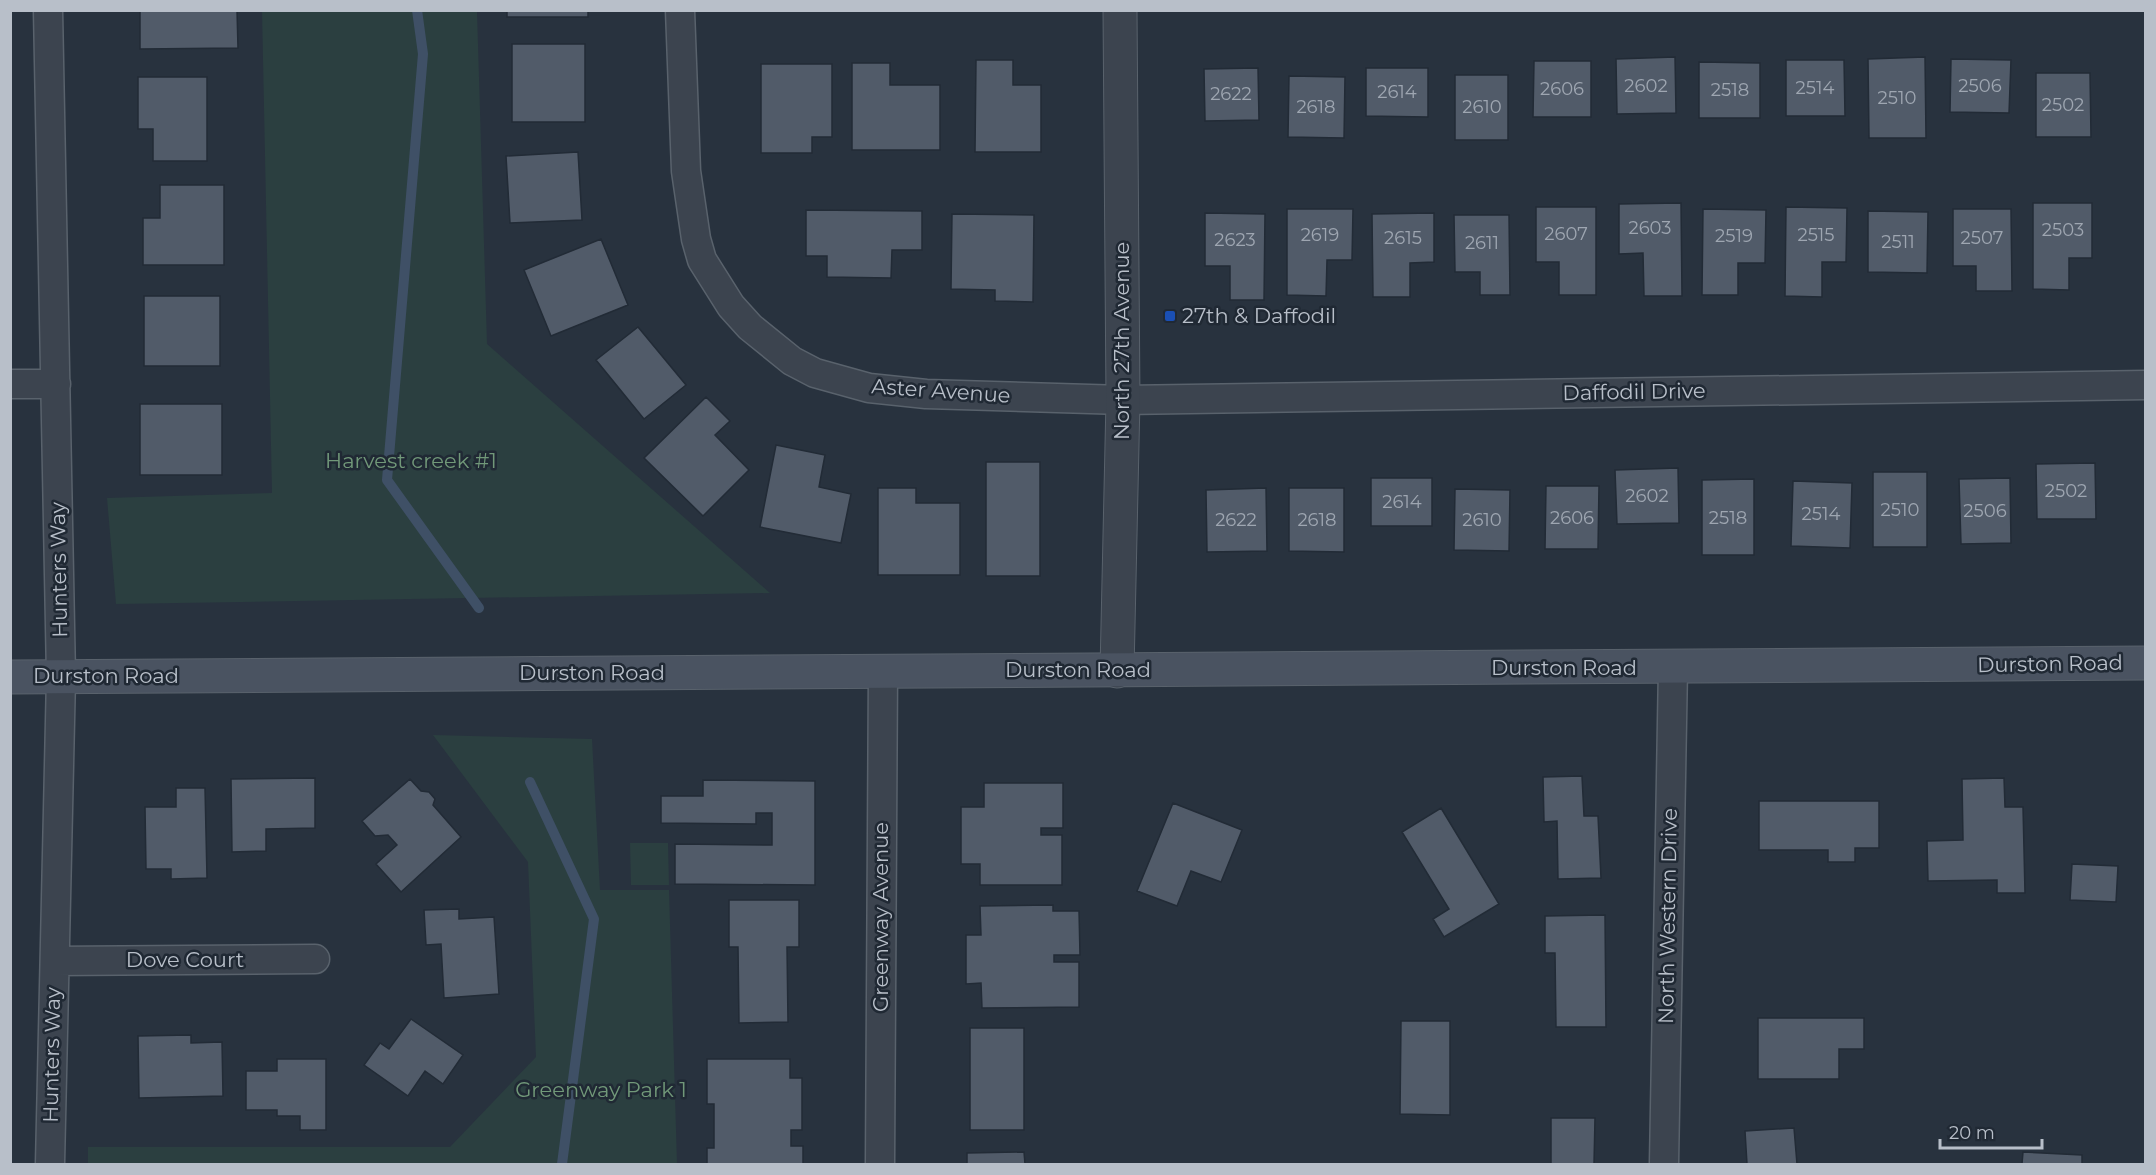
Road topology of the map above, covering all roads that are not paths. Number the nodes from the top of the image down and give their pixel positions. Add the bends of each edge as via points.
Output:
1 (48, 10) edge
2 (681, 10) edge
3 (1120, 10) edge
4 (10, 384) edge
5 (56, 384) junction
6 (2145, 385) edge
7 (1124, 399) junction
8 (2145, 663) edge
9 (1672, 668) junction
10 (882, 670) junction
11 (1117, 671) junction
12 (10, 677) edge
13 (61, 677) junction
14 (315, 959) dead end
15 (55, 960) junction
16 (50, 1164) edge
17 (880, 1164) edge
18 (1664, 1164) edge

1 - 5 street, Hunters Way
2 - 7 street, Aster Avenue via 686,171 696,239 714,283 750,327 792,361 815,373 868,388 926,394
3 - 7 street, North 27th Avenue
4 - 5 street
5 - 13 street, Hunters Way
6 - 7 street, Daffodil Drive
7 - 11 street, North 27th Avenue
8 - 9 main road, Durston Road
9 - 11 main road, Durston Road
9 - 18 street, North Western Drive
10 - 11 main road, Durston Road
10 - 13 main road, Durston Road
10 - 17 street, Greenway Avenue
12 - 13 main road, Durston Road
13 - 15 street, Hunters Way
14 - 15 street, Dove Court
15 - 16 street, Hunters Way

